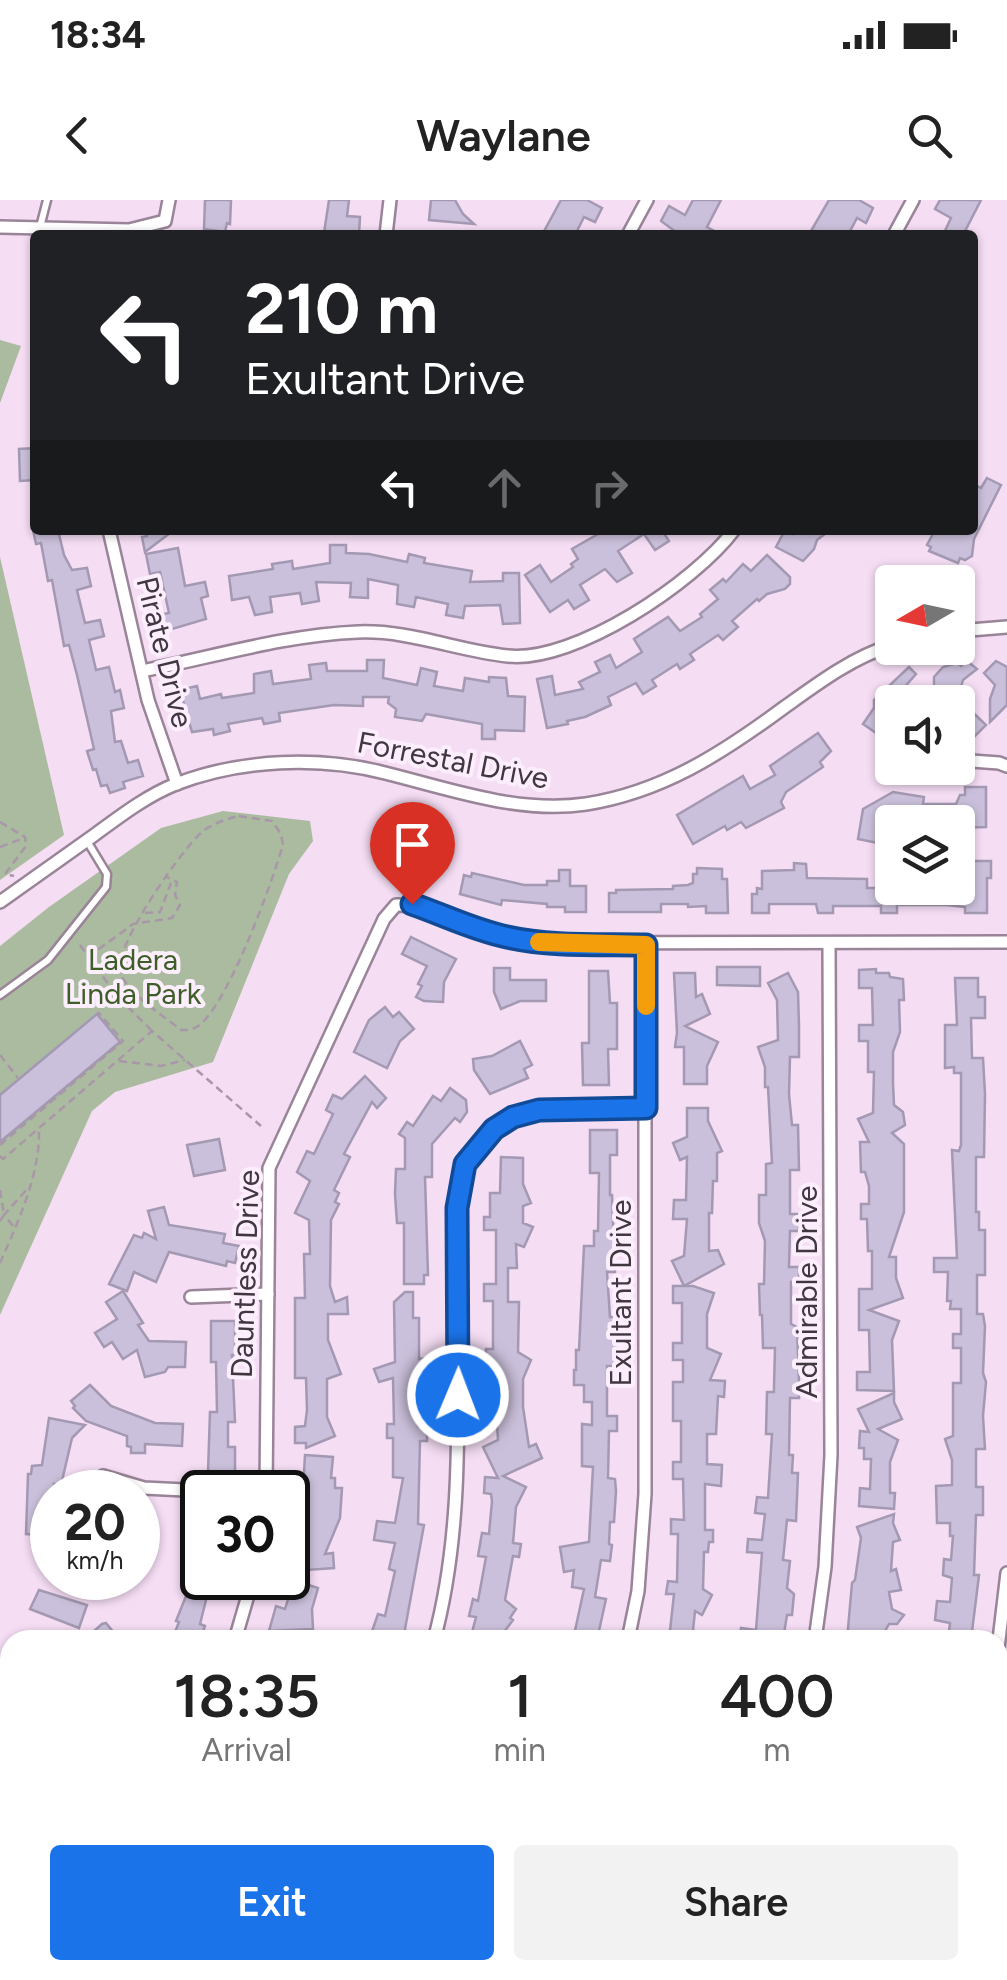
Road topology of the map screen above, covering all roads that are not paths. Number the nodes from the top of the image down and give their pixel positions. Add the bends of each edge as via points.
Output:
1 (47, 200) edge
2 (169, 200) edge
3 (390, 200) edge
4 (647, 200) edge
5 (913, 200) edge
6 (0, 227) edge
7 (40, 228) junction
8 (387, 230) edge
9 (631, 230) edge
10 (897, 230) edge
11 (111, 535) edge
12 (730, 535) edge
13 (1007, 627) edge
14 (975, 630) edge
15 (875, 652) edge
16 (142, 672) junction
17 (975, 761) edge
18 (1007, 766) edge
19 (177, 784) junction
20 (86, 840) junction
21 (0, 902) edge
22 (1007, 942) edge
23 (830, 944) junction
24 (646, 945) junction
25 (0, 995) edge
26 (646, 1108) junction
27 (268, 1294) junction
28 (191, 1296) dead end
29 (266, 1470) edge
30 (1007, 1573) edge
31 (247, 1600) edge
32 (238, 1630) edge
33 (436, 1630) edge
34 (630, 1630) edge
35 (816, 1630) edge
36 (1000, 1630) edge

1 - 7 lane
2 - 7 street via 164,221 129,230
3 - 8 street
4 - 9 street
5 - 10 street
6 - 7 street
11 - 16 street, Pirate Drive
12 - 16 street via 691,574 614,626 557,651 509,656 352,632
13 - 14 street
15 - 19 street, Forrestal Drive via 842,667 678,778 588,804 494,800 326,762 254,766
16 - 19 street, Pirate Drive
17 - 18 street
19 - 20 street, Forrestal Drive
20 - 21 street, Forrestal Drive
20 - 25 lane via 107,874 106,887 48,960
22 - 23 street
23 - 24 street
23 - 35 street, Admirable Drive via 831,1455
24 - 26 street, Exultant Drive
24 - 27 street, Dauntless Drive via 544,943 452,922 412,904 396,906 384,918 268,1168
26 - 33 street via 539,1110 513,1117 465,1164 457,1208 454,1533
26 - 34 street, Exultant Drive via 645,1494
27 - 28 street
27 - 29 street, Dauntless Drive
30 - 36 street
31 - 32 street

